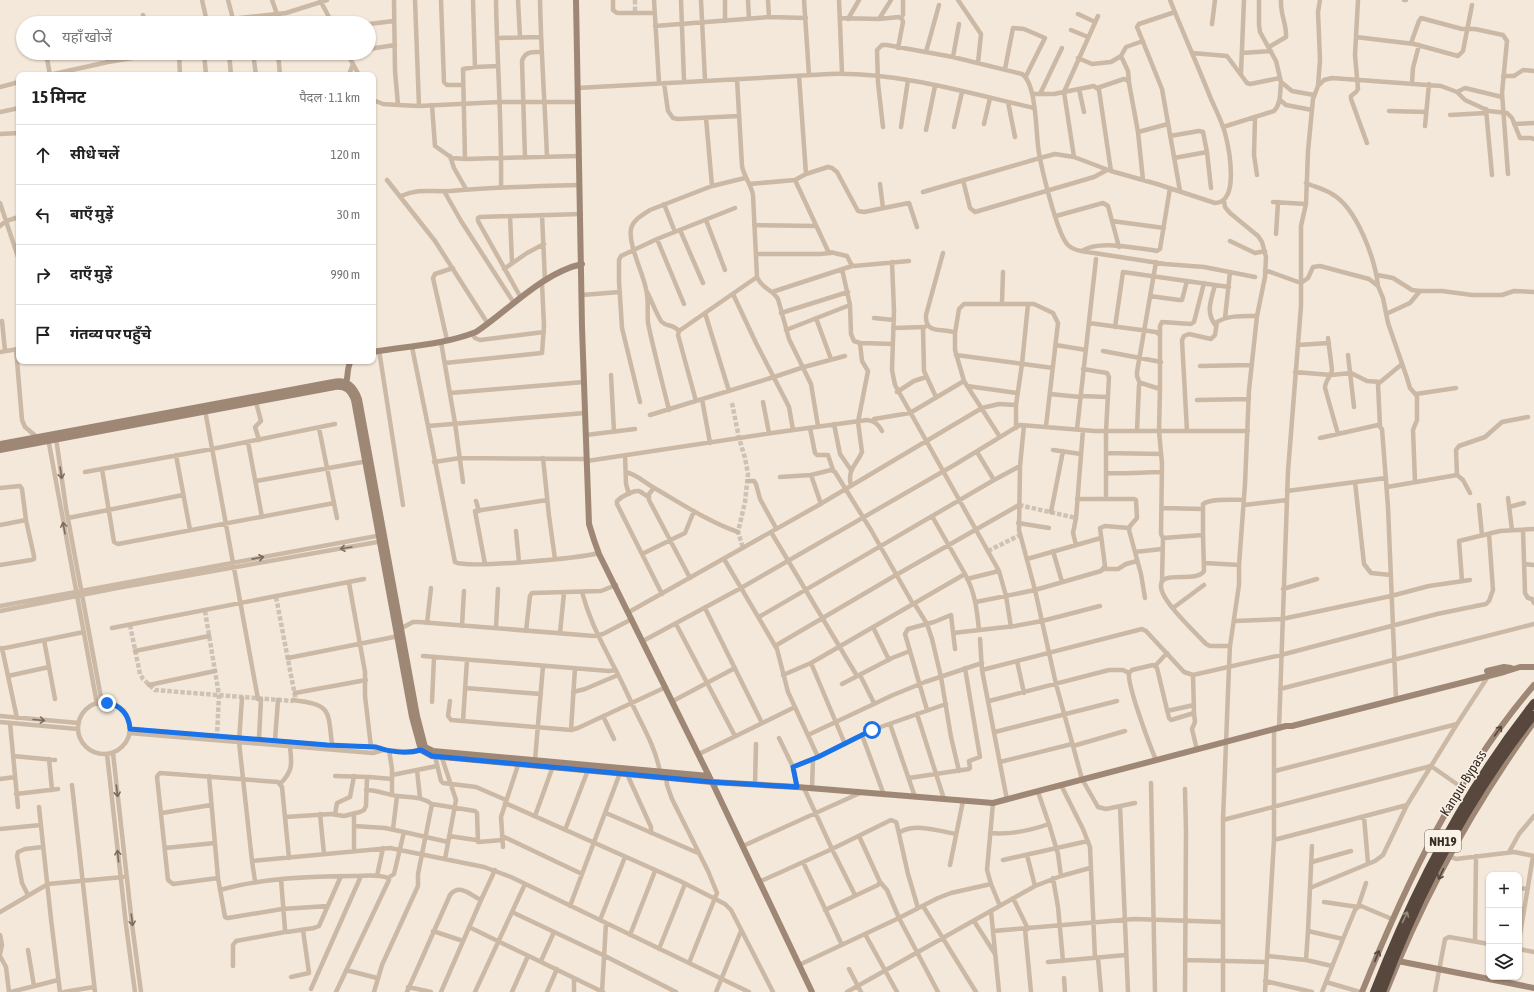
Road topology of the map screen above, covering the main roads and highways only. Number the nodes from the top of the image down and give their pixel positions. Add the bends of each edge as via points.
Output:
1 (1534, 703) edge
2 (1534, 715) edge
3 (1374, 992) edge
4 (1382, 992) edge

3 -> 1 highway, Kanpur Bypass / NH19, bridge via 1403,922 1437,852 1492,760
2 - 4 highway, Kanpur Bypass / NH19, bridge via 1499,764 1443,856 1396,954

